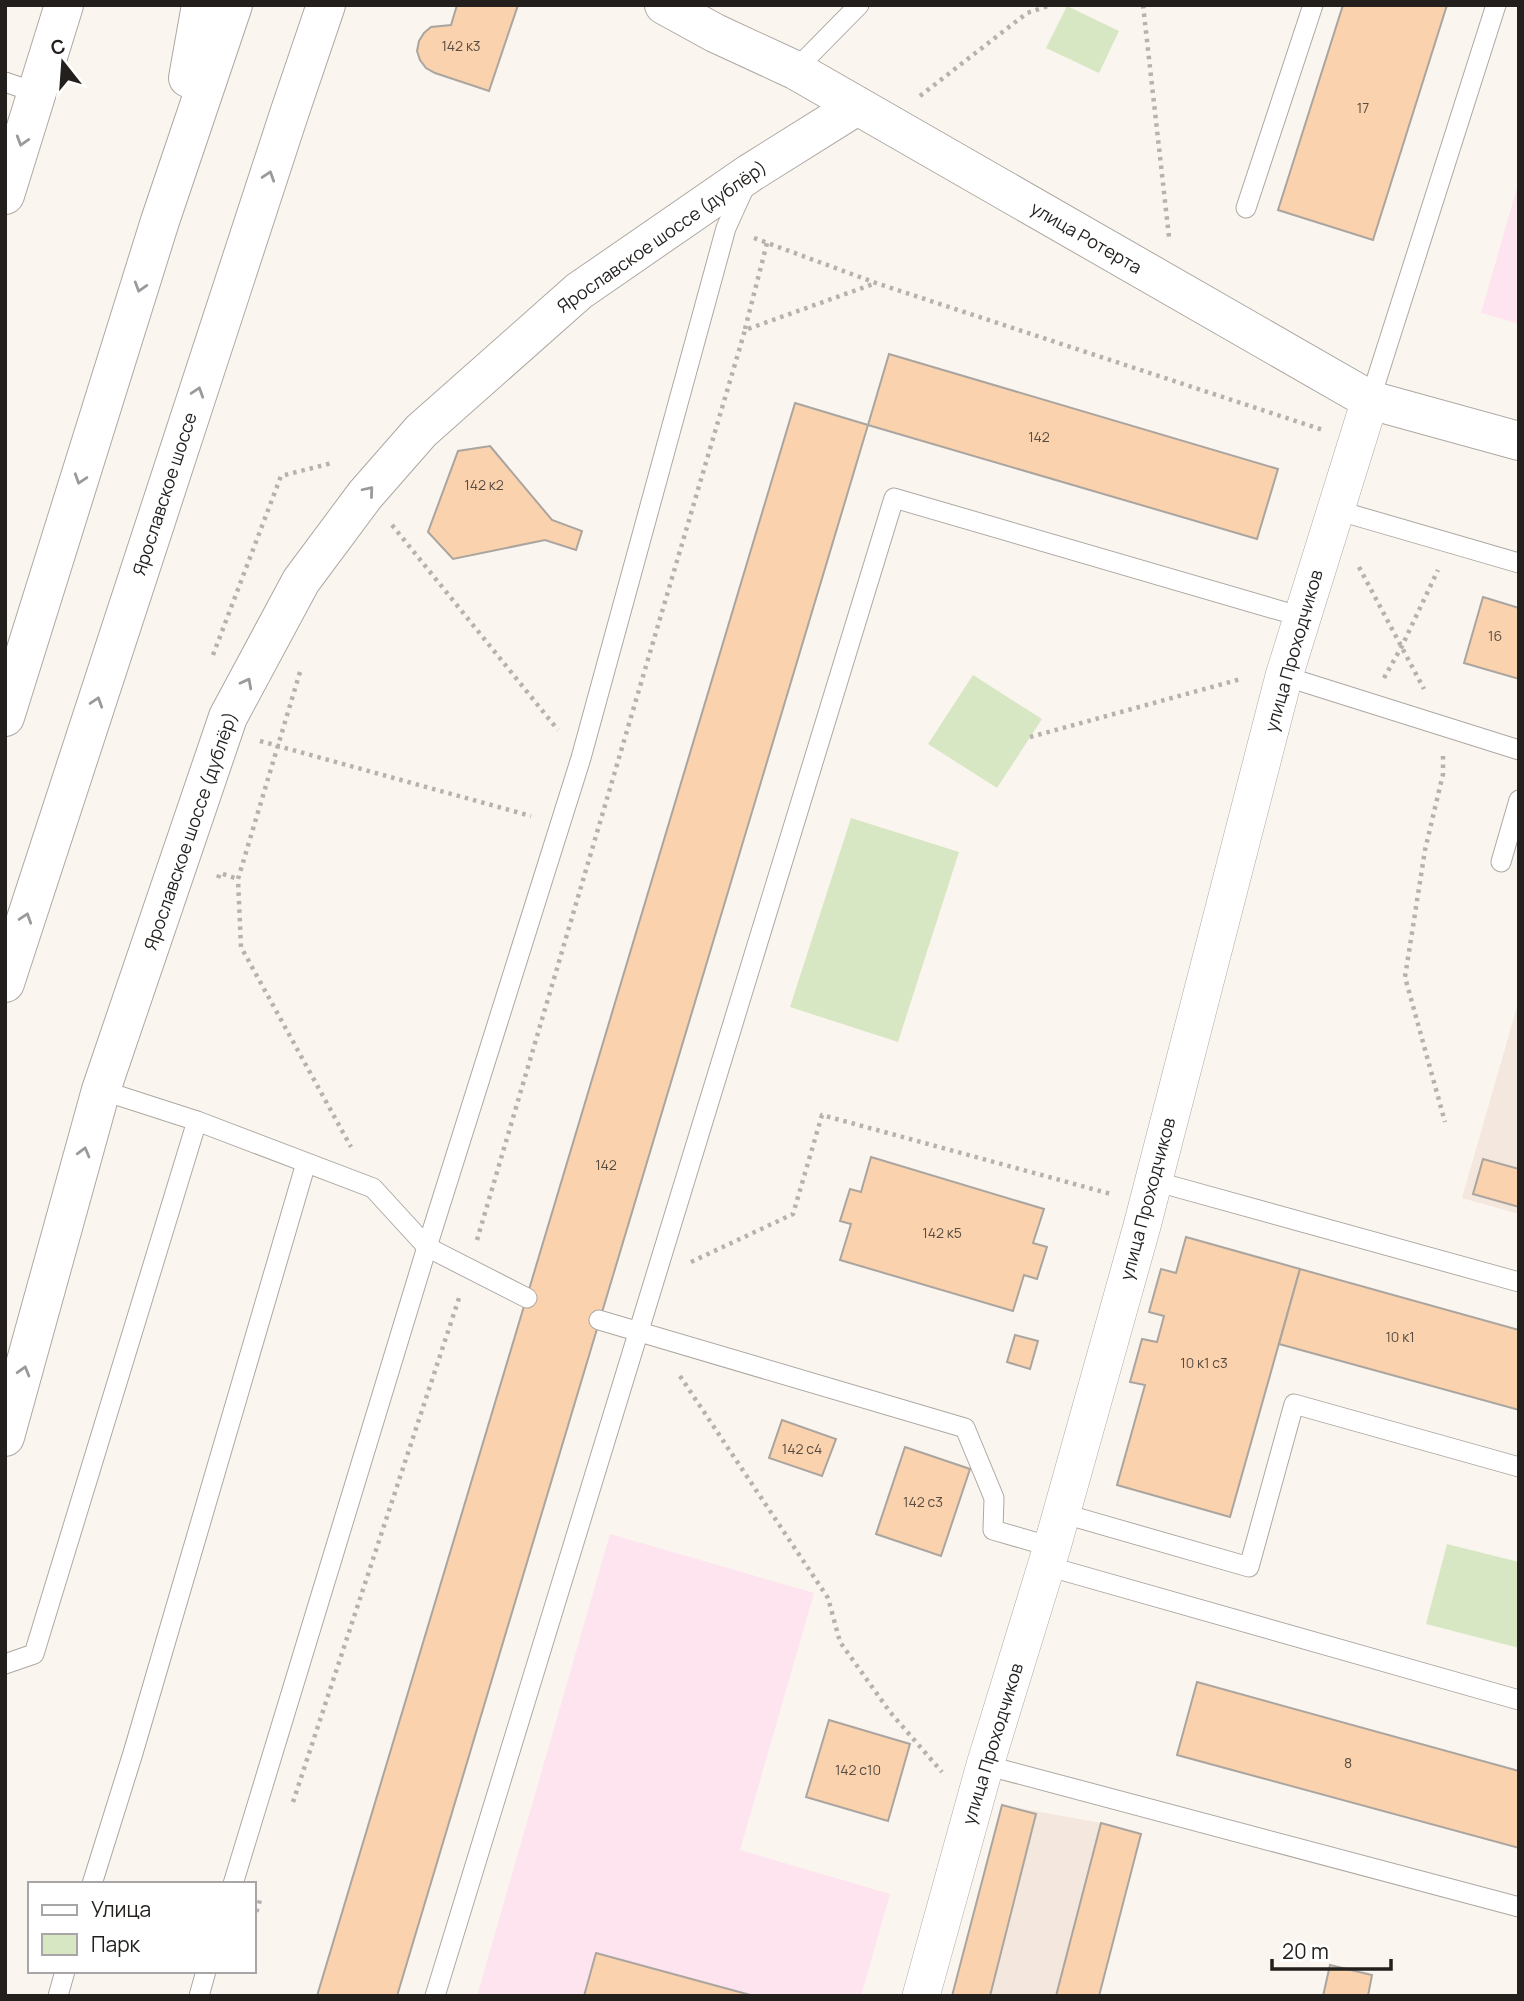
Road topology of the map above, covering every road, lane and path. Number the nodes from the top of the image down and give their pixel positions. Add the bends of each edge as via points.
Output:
1 (64, 5) edge
2 (201, 5) edge
3 (233, 5) edge
4 (327, 5) edge
5 (664, 5) edge
6 (859, 5) edge
7 (1035, 5) edge
8 (1143, 5) edge
9 (1313, 5) edge
10 (1496, 5) edge
11 (1027, 13) dead end
12 (795, 70) junction
13 (21, 88) edge
14 (857, 106) junction
15 (750, 173) junction
16 (5, 195) edge
17 (1246, 208) dead end
18 (160, 221) junction
19 (726, 228) junction
20 (1169, 241) dead end
21 (767, 243) junction
22 (876, 283) junction
23 (745, 330) junction
24 (1370, 400) junction
25 (1519, 441) edge
26 (1320, 443) dead end
27 (332, 463) dead end
28 (1334, 515) junction
29 (386, 519) dead end
30 (1450, 543) junction
31 (1519, 563) edge
32 (1302, 617) junction
33 (1402, 646) junction
34 (211, 661) dead end
35 (1244, 669) dead end
36 (300, 670) dead end
37 (1284, 676) junction
38 (1370, 703) junction
39 (5, 717) edge
40 (1444, 726) junction
41 (1030, 737) dead end
42 (254, 740) dead end
43 (278, 745) junction
44 (1519, 750) edge
45 (581, 758) junction
46 (1519, 800) edge
47 (561, 824) junction
48 (1501, 862) dead end
49 (220, 873) dead end
50 (237, 879) junction
51 (5, 983) edge
52 (102, 1090) junction
53 (197, 1121) junction
54 (1445, 1122) dead end
55 (306, 1163) junction
56 (1154, 1181) junction
57 (373, 1188) junction
58 (1121, 1196) dead end
59 (427, 1247) junction
60 (469, 1268) junction
61 (655, 1279) junction
62 (1519, 1282) edge
63 (527, 1298) dead end
64 (599, 1320) dead end
65 (646, 1333) junction
66 (5, 1437) edge
67 (1519, 1467) edge
68 (1054, 1542) junction
69 (5, 1664) edge
70 (1519, 1700) edge
71 (985, 1765) junction
72 (943, 1773) dead end
73 (292, 1803) dead end
74 (93, 1882) edge
75 (234, 1882) edge
76 (262, 1894) dead end
77 (1519, 1907) edge
78 (256, 1914) edge
79 (64, 1973) edge
80 (205, 1973) edge
81 (58, 1996) edge
82 (199, 1996) edge
83 (435, 1996) edge
84 (921, 1996) edge

1 - 13 street
2 - 18 street
3 - 18 street
51 -> 4 street, Ярославское шоссе
5 - 12 street, улица Ротерта
6 - 12 lane
7 - 11 path
8 - 20 path
9 - 17 lane
10 - 24 lane
12 - 14 street, улица Ротерта
13 -> 16 street
14 - 15 street, Ярославское шоссе (дублёр)
14 - 24 street, улица Ротерта
15 - 19 lane
52 -> 15 street, Ярославское шоссе (дублёр) via 229,717 301,581 365,495 421,431 579,291
18 -> 39 street
19 - 21 path
19 - 45 lane
21 - 22 path
21 - 23 path
22 - 23 path
22 - 26 path via 1325,430
23 - 60 path
24 - 25 street, улица Ротерта
24 - 28 street, улица Проходчиков
27 - 34 path via 281,476
28 - 30 lane
28 - 32 street, улица Проходчиков
28 - 33 path
29 - 45 path
30 - 31 lane
30 - 33 path
32 - 37 street, улица Проходчиков
32 - 61 lane via 894,498
33 - 38 path
33 - 40 path
35 - 41 path via 1240,681
36 - 43 path
37 - 38 lane
37 - 56 street, улица Проходчиков
38 - 40 lane
40 - 44 lane
40 - 54 path via 1443,774 1425,850 1405,977
42 - 43 path
43 - 47 path
43 - 50 path
45 - 47 lane
46 - 48 lane
47 - 59 lane
49 - 50 path
50 - 57 path via 241,947
52 - 53 lane
66 -> 52 street, Ярославское шоссе (дублёр)
53 - 55 lane
53 - 69 lane via 34,1654
55 - 57 lane
55 - 74 lane
56 - 62 lane
56 - 68 street, улица Проходчиков
57 - 59 lane
58 - 61 path via 822,1115 793,1214
59 - 60 lane
59 - 75 lane
60 - 63 lane
60 - 73 path
61 - 65 lane
64 - 65 lane
65 - 68 lane via 965,1428 994,1498 993,1530
65 - 72 path via 828,1598 840,1642 890,1712
65 - 83 lane
67 - 68 lane via 1294,1404 1249,1567
68 - 70 lane
68 - 71 street, улица Проходчиков
71 - 77 lane
71 - 84 street, улица Проходчиков
76 - 78 path
79 - 81 lane
80 - 82 lane

